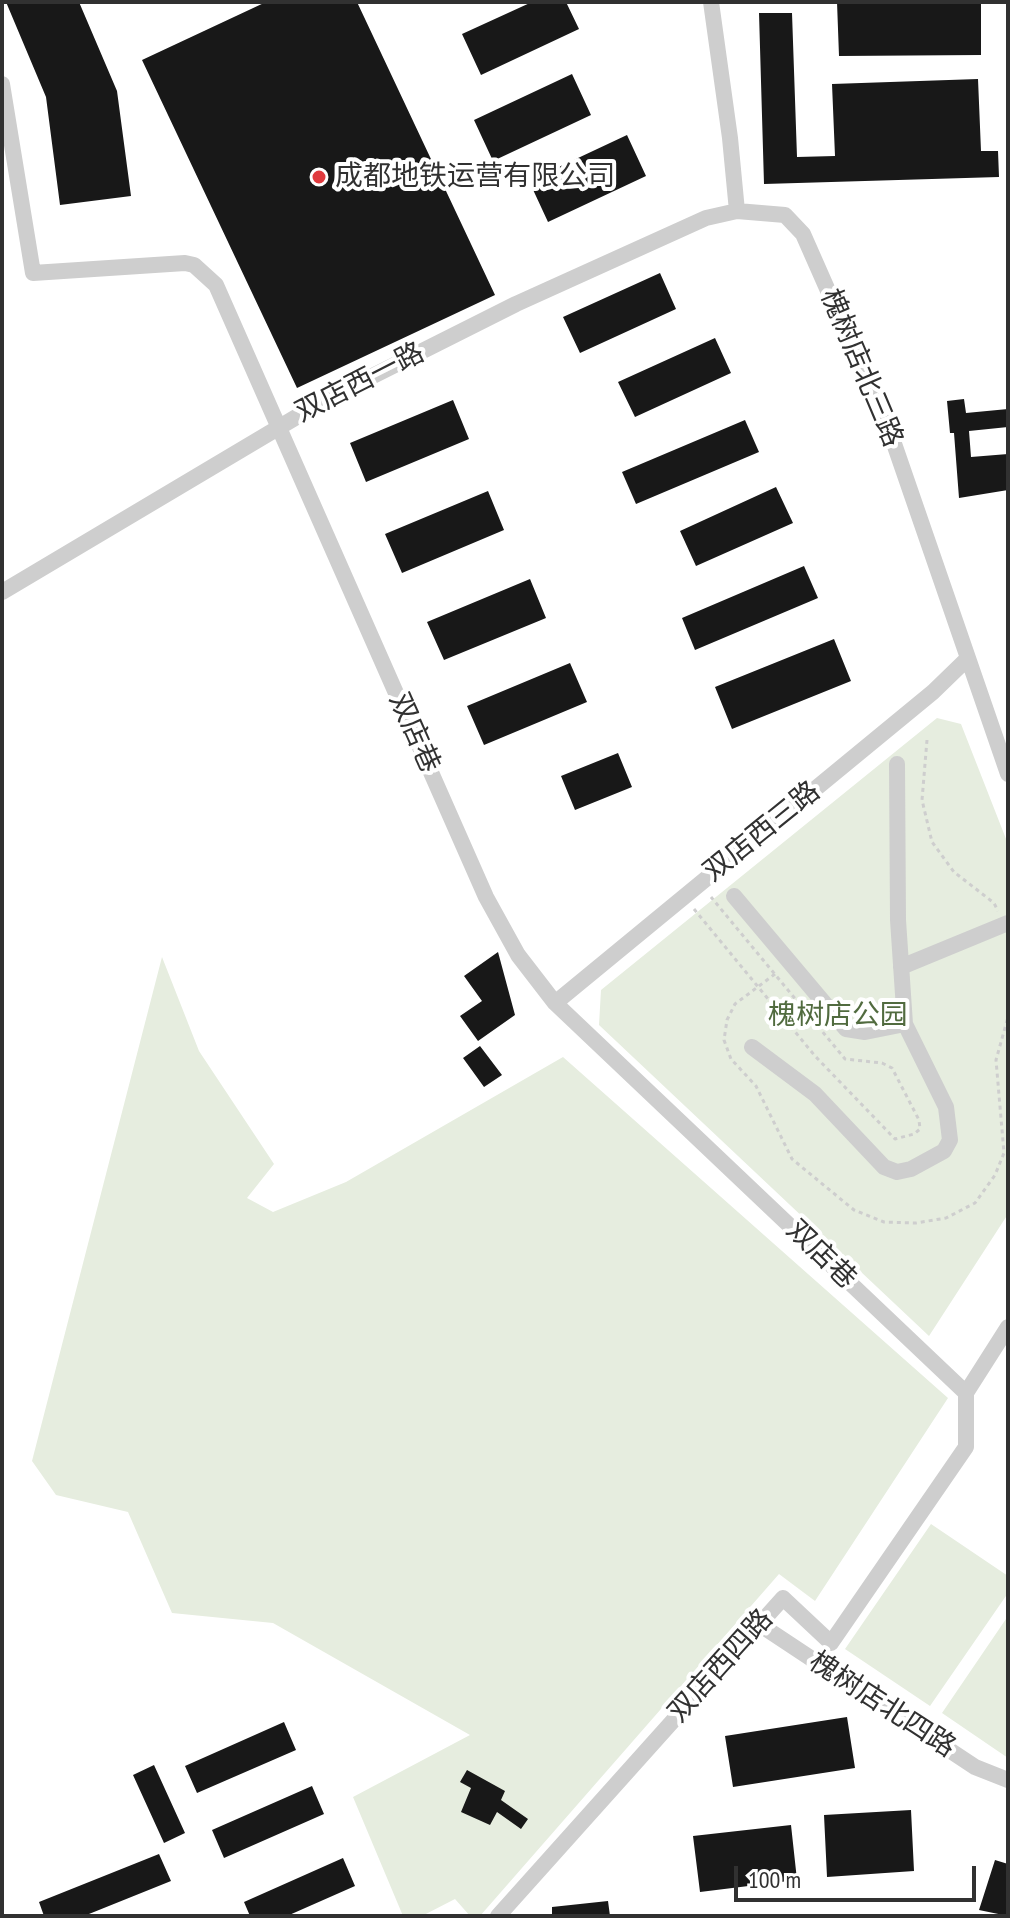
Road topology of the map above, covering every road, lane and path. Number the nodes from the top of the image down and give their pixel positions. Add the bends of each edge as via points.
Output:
1 (711, 2) edge
2 (2, 84) edge
3 (737, 211) junction
4 (280, 424) junction
5 (2, 592) edge
6 (967, 659) junction
7 (927, 740) dead end
8 (897, 764) dead end
9 (1008, 774) edge
10 (700, 884) junction
11 (684, 896) junction
12 (734, 896) dead end
13 (1007, 923) edge
14 (901, 967) junction
15 (775, 974) junction
16 (757, 987) junction
17 (555, 1003) junction
18 (1008, 1017) edge
19 (905, 1024) junction
20 (752, 1047) dead end
21 (1008, 1327) edge
22 (966, 1393) junction
23 (759, 1624) junction
24 (1008, 1780) edge
25 (498, 1916) edge

1 - 3 street
2 - 4 street, 双店巷 via 33,273 194,265 216,285
3 - 4 street, 双店西一路 via 706,218 516,304
3 - 6 street, 槐树店北三路 via 785,215 803,234 889,429
4 - 5 street, 双店西一路
4 - 17 street, 双店巷 via 486,897 518,955
6 - 9 street, 槐树店北三路
6 - 10 street, 双店西三路
7 - 13 path via 922,800 932,842 954,872 994,903
8 - 14 street
10 - 11 street, 双店西三路
10 - 15 path
11 - 16 path
11 - 17 street, 双店西三路
12 - 19 street via 846,1029 865,1032
13 - 14 street
14 - 19 street
15 - 16 path
15 - 16 path via 845,1059 892,1068 920,1129 895,1139
16 - 18 path via 735,1004 727,1020 724,1040 731,1059 756,1086 792,1159 854,1210 884,1222 946,1218 975,1203 995,1175 1004,1153 996,1060
17 - 22 street, 双店巷
19 - 20 street via 946,1107 950,1140 944,1151 897,1172 876,1160 815,1094
21 - 22 street
22 - 23 street, 双店西四路 via 966,1447 831,1643 783,1598
23 - 24 street, 槐树店北四路 via 975,1767
23 - 25 street, 双店西四路

